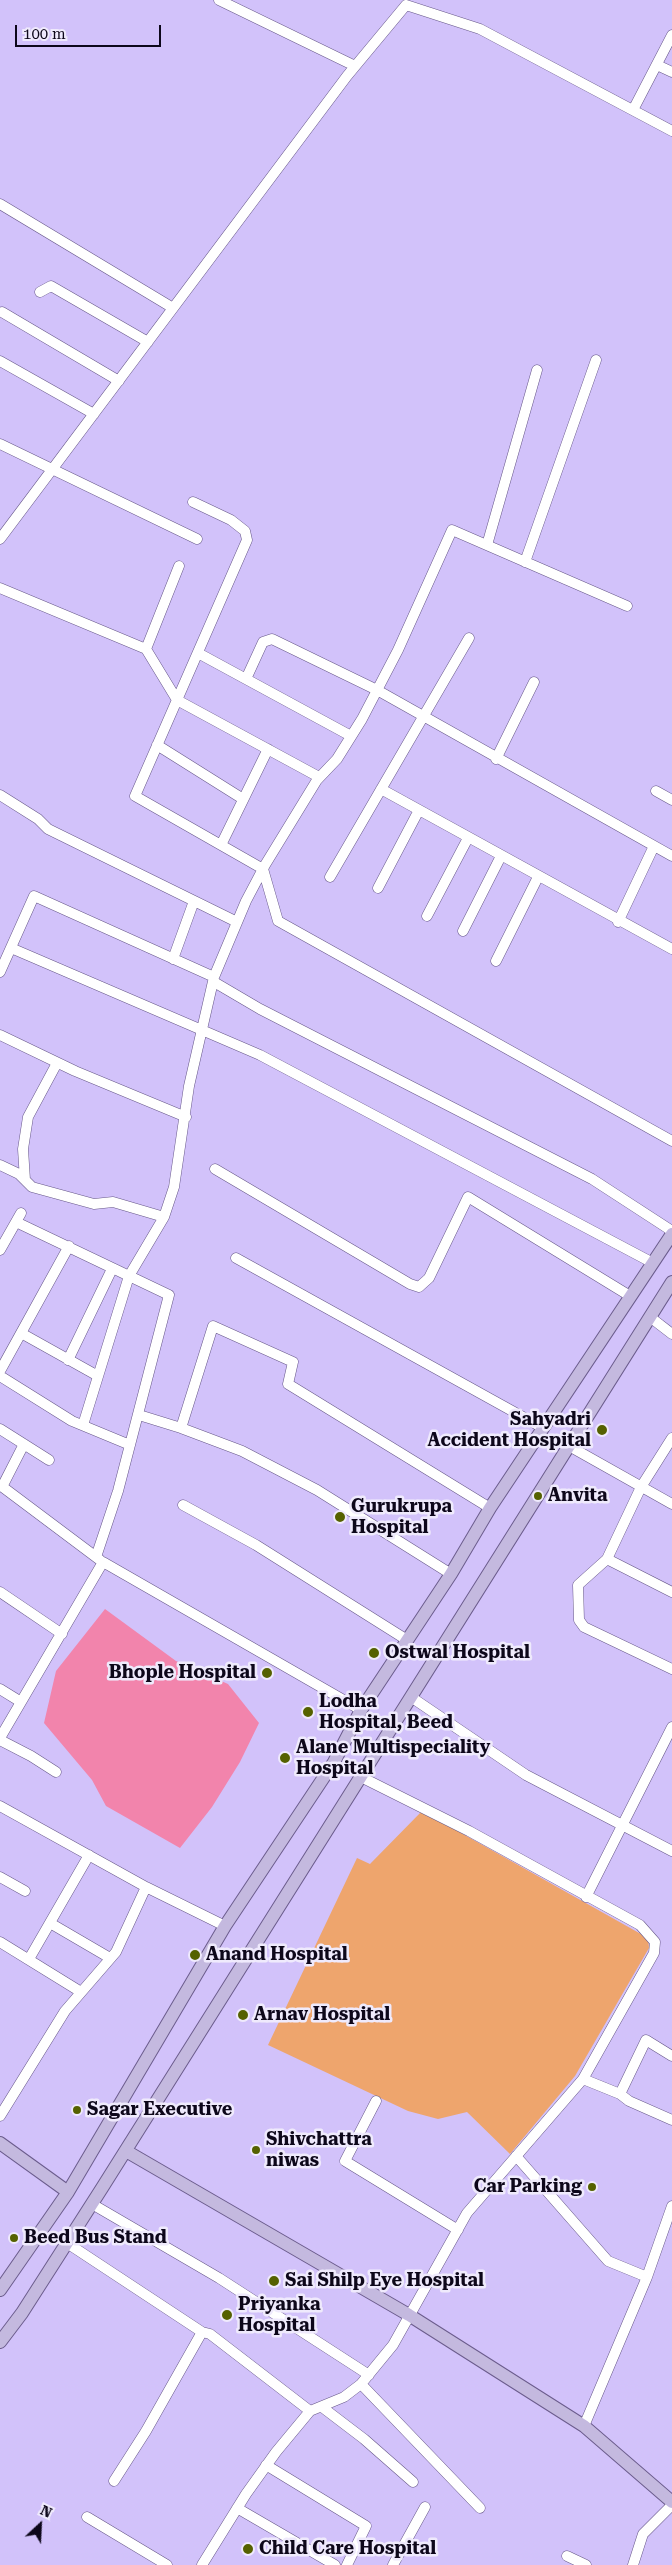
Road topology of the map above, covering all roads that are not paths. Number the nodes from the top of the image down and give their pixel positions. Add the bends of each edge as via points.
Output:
1 (219, 0) edge
2 (408, 3) edge
3 (672, 35) edge
4 (657, 65) junction
5 (355, 66) junction
6 (672, 72) edge
7 (633, 110) junction
8 (672, 131) edge
9 (0, 204) edge
10 (40, 292) dead end
11 (173, 308) junction
12 (2, 312) dead end
13 (148, 342) junction
14 (596, 360) dead end
15 (0, 361) edge
16 (537, 370) dead end
17 (118, 381) junction
18 (94, 414) junction
19 (0, 444) edge
20 (52, 470) junction
21 (193, 502) dead end
22 (0, 539) edge
23 (197, 539) dead end
24 (486, 545) junction
25 (525, 562) junction
26 (179, 566) dead end
27 (0, 588) edge
28 (627, 606) dead end
29 (468, 638) dead end
30 (146, 649) junction
31 (198, 653) junction
32 (246, 679) junction
33 (534, 682) dead end
34 (377, 690) junction
35 (177, 700) junction
36 (423, 718) junction
37 (351, 736) junction
38 (157, 745) junction
39 (268, 749) junction
40 (496, 759) junction
41 (319, 777) junction
42 (381, 789) junction
43 (656, 792) dead end
44 (0, 795) edge
45 (243, 799) junction
46 (672, 800) edge
47 (419, 810) junction
48 (468, 838) junction
49 (221, 845) junction
50 (654, 846) junction
51 (500, 856) junction
52 (672, 856) edge
53 (263, 869) junction
54 (330, 877) dead end
55 (538, 877) junction
56 (378, 888) dead end
57 (194, 901) junction
58 (427, 916) dead end
59 (237, 922) junction
60 (618, 922) junction
61 (463, 932) dead end
62 (11, 948) junction
63 (672, 949) edge
64 (173, 958) junction
65 (496, 961) dead end
66 (0, 972) edge
67 (214, 980) junction
68 (201, 1029) junction
69 (0, 1035) edge
70 (57, 1063) junction
71 (186, 1117) junction
72 (672, 1141) edge
73 (0, 1165) edge
74 (215, 1169) dead end
75 (25, 1180) junction
76 (164, 1217) junction
77 (672, 1233) edge
78 (69, 1246) junction
79 (0, 1250) edge
80 (236, 1258) dead end
81 (653, 1263) junction
82 (112, 1269) junction
83 (129, 1276) junction
84 (672, 1282) edge
85 (630, 1296) junction
86 (650, 1317) junction
87 (21, 1333) junction
88 (672, 1334) edge
89 (68, 1360) junction
90 (0, 1371) edge
91 (0, 1376) edge
92 (98, 1376) junction
93 (139, 1415) junction
94 (83, 1425) junction
95 (182, 1428) junction
96 (543, 1428) junction
97 (0, 1429) edge
98 (672, 1438) edge
99 (24, 1444) junction
100 (130, 1445) junction
101 (569, 1446) junction
102 (49, 1460) dead end
103 (1, 1486) edge
104 (641, 1486) junction
105 (672, 1504) edge
106 (183, 1505) dead end
107 (490, 1508) junction
108 (607, 1559) junction
109 (100, 1560) junction
110 (451, 1574) junction
111 (0, 1592) edge
112 (672, 1592) edge
113 (62, 1634) junction
114 (408, 1640) junction
115 (672, 1669) edge
116 (0, 1689) edge
117 (411, 1697) junction
118 (21, 1702) junction
119 (361, 1710) junction
120 (672, 1727) edge
121 (0, 1739) edge
122 (56, 1772) dead end
123 (361, 1777) junction
124 (0, 1806) edge
125 (623, 1826) junction
126 (672, 1851) edge
127 (89, 1855) junction
128 (0, 1877) edge
129 (146, 1887) junction
130 (25, 1891) dead end
131 (586, 1897) junction
132 (50, 1923) junction
133 (226, 1926) junction
134 (0, 1942) edge
135 (110, 1958) junction
136 (29, 1959) junction
137 (81, 1992) junction
138 (672, 2056) edge
139 (583, 2080) junction
140 (620, 2094) junction
141 (376, 2101) dead end
142 (0, 2116) edge
143 (672, 2120) edge
144 (0, 2143) edge
145 (126, 2151) junction
146 (516, 2156) junction
147 (68, 2192) junction
148 (92, 2204) junction
149 (672, 2206) edge
150 (458, 2230) junction
151 (67, 2242) junction
152 (646, 2277) junction
153 (0, 2290) edge
154 (409, 2315) junction
155 (202, 2332) junction
156 (2, 2334) edge
157 (369, 2375) junction
158 (361, 2384) junction
159 (322, 2406) junction
160 (310, 2411) junction
161 (584, 2426) junction
162 (266, 2465) junction
163 (114, 2481) dead end
164 (413, 2482) dead end
165 (672, 2504) edge
166 (425, 2507) dead end
167 (237, 2508) junction
168 (480, 2508) dead end
169 (87, 2516) dead end
170 (567, 2556) dead end
171 (396, 2564) edge
172 (167, 2565) edge
173 (202, 2565) edge
174 (335, 2565) edge
175 (347, 2565) edge
176 (586, 2565) edge
177 (633, 2565) edge

1 - 5 street
2 - 5 street
2 - 7 street via 480,29
3 - 4 street
4 - 6 street
4 - 7 street
5 - 11 street
7 - 8 street
9 - 11 street
10 - 13 street via 51,286
11 - 13 street
12 - 17 street
13 - 17 street
14 - 25 street
15 - 18 street
16 - 24 street
17 - 18 street
18 - 20 street
19 - 20 street
20 - 22 street
20 - 23 street
21 - 31 street via 231,520 244,531 248,540
24 - 25 street
24 - 34 street via 452,530
25 - 28 street
26 - 30 street
27 - 30 street
29 - 36 street
30 - 35 street
31 - 32 street
31 - 35 street
32 - 34 street via 263,642 272,639
32 - 37 street
33 - 40 street
34 - 36 street
34 - 37 street
35 - 38 street
35 - 39 street
36 - 40 street
36 - 42 street
37 - 41 street via 337,759
38 - 45 street
38 - 49 street via 135,796
39 - 41 street
39 - 45 street
40 - 50 street
41 - 53 street
42 - 47 street
42 - 54 street
43 - 46 street
44 - 57 street via 48,829
45 - 49 street
47 - 48 street
47 - 56 street
48 - 51 street
48 - 58 street
49 - 53 street
50 - 52 street
50 - 60 street
51 - 55 street
51 - 61 street
53 - 59 street
53 - 72 street via 278,921
55 - 60 street
55 - 65 street
57 - 59 street
57 - 64 street
59 - 67 street
60 - 63 street
62 - 64 street via 34,896
62 - 66 street
62 - 68 street
64 - 67 street
67 - 68 street
67 - 77 street via 260,1009 592,1179
68 - 71 street
68 - 81 street via 318,1084
69 - 70 street
70 - 71 street
70 - 75 street via 28,1117 23,1149
71 - 76 street via 174,1186
73 - 75 street
74 - 85 street via 410,1284 419,1286 429,1278 468,1197
75 - 76 street via 32,1186 94,1204 112,1202
76 - 83 street
77 - 81 main road
78 - 79 street via 18,1218
78 - 82 street
78 - 87 street
80 - 96 street
81 - 85 main road
82 - 83 street
82 - 89 street
83 - 92 street
83 - 93 street via 169,1294
84 - 86 main road
85 - 96 main road
86 - 88 street
86 - 101 main road
87 - 89 street
87 - 90 street
89 - 92 street
91 - 94 street
92 - 94 street
93 - 95 street
93 - 100 street
94 - 100 street
95 - 107 street via 213,1326 294,1362 288,1384
95 - 110 street via 242,1451 317,1490
96 - 107 main road
97 - 99 street
98 - 104 street
99 - 102 street
99 - 103 street
100 - 109 street
101 - 104 street
101 - 117 main road
103 - 109 street
104 - 105 street
104 - 108 street
106 - 114 street via 256,1545
107 - 110 main road
108 - 112 street
108 - 115 street via 578,1585 579,1620 584,1627
109 - 113 street
109 - 119 street
110 - 114 main road
111 - 113 street
113 - 118 street
114 - 119 main road
116 - 118 street
117 - 123 main road
117 - 125 street via 526,1775
118 - 121 street
119 - 133 main road via 334,1762
120 - 125 street
121 - 122 street
123 - 131 street via 469,1831
123 - 145 main road
124 - 127 street
125 - 126 street
125 - 131 street
127 - 129 street
127 - 132 street
128 - 130 street
129 - 133 street
129 - 135 street via 130,1925
131 - 139 street via 640,1925 656,1942 654,1952
132 - 135 street
132 - 136 street
133 - 147 main road
134 - 136 street
135 - 137 street
136 - 137 street
137 - 142 street via 64,2011
138 - 140 street via 646,2040
139 - 140 street
139 - 146 street
140 - 143 street
141 - 150 street via 345,2161
144 - 147 main road
145 - 148 main road
145 - 154 main road
146 - 150 street via 467,2213
146 - 152 street via 608,2261
147 - 153 main road
148 - 151 main road
148 - 157 street via 220,2278
149 - 152 street
150 - 154 street
151 - 155 street
151 - 156 main road
152 - 161 street
154 - 157 street via 393,2345
154 - 161 main road
155 - 160 street via 210,2334
155 - 163 street
157 - 158 street
158 - 159 street via 344,2397
158 - 168 street
159 - 160 street
159 - 164 street
160 - 162 street
161 - 165 main road
162 - 167 street
162 - 175 street via 366,2526
165 - 177 street via 643,2534
166 - 171 street
167 - 173 street
167 - 174 street
169 - 172 street
170 - 176 street

